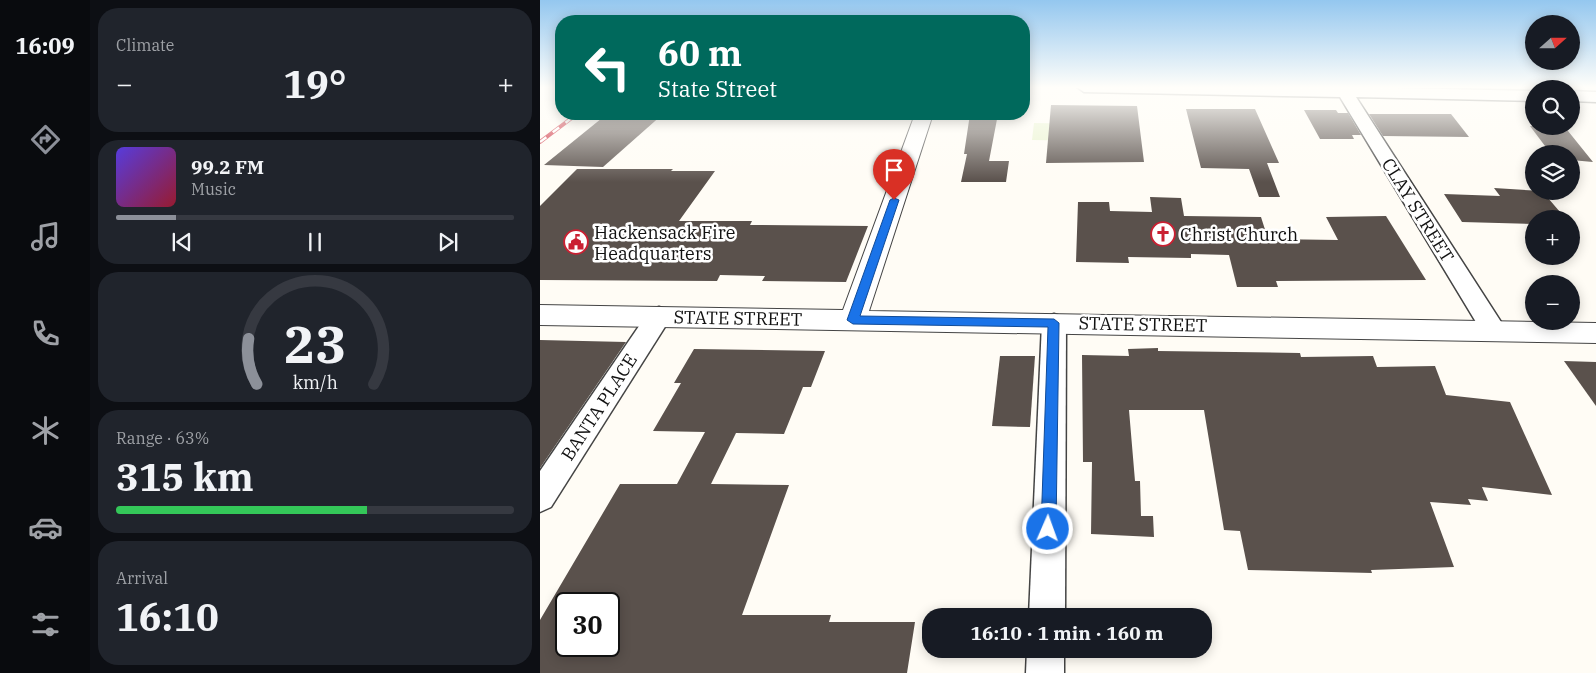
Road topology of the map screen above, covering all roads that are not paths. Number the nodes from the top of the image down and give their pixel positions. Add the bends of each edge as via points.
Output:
1 (1362, 118) edge
2 (922, 120) edge
3 (540, 315) edge
4 (659, 316) junction
5 (853, 320) junction
6 (1054, 323) junction
7 (1494, 331) junction
8 (1596, 333) edge
9 (540, 497) edge
10 (1047, 608) edge
11 (1046, 658) edge
12 (1046, 673) edge

1 - 7 street, CLAY STREET
2 - 5 street
3 - 4 street, STATE STREET
4 - 5 street, STATE STREET
4 - 9 street, BANTA PLACE
5 - 6 street, STATE STREET
6 - 7 street, STATE STREET
6 - 10 street
7 - 8 street, STATE STREET
11 - 12 street

